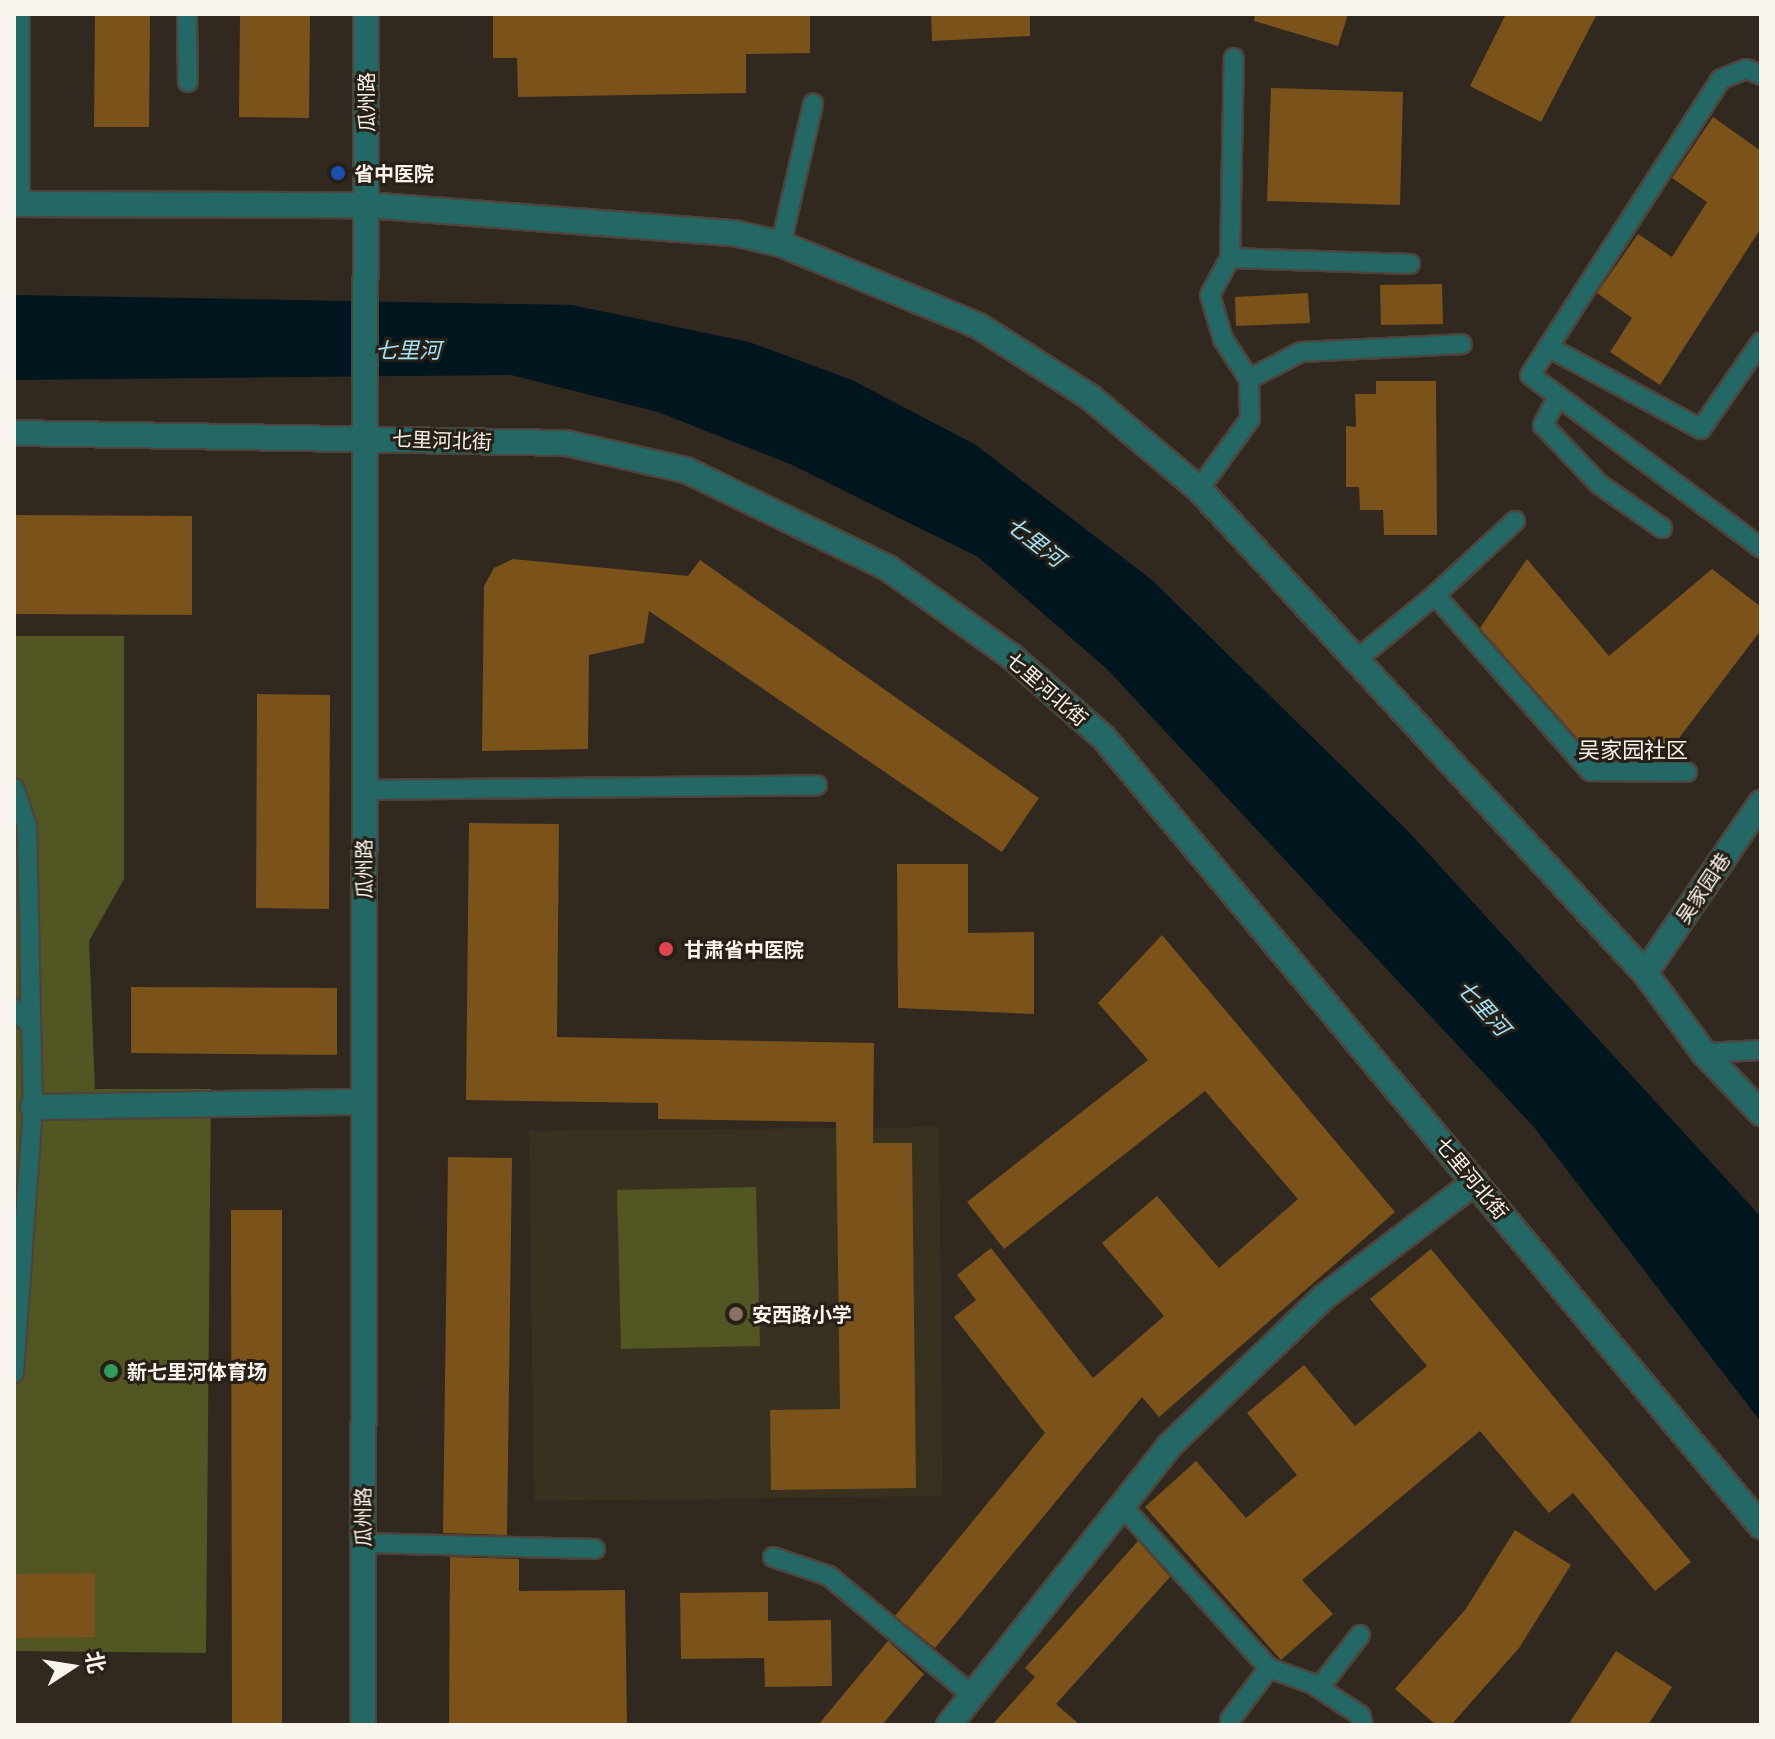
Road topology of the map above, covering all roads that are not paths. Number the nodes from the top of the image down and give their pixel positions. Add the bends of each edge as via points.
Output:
1 (20, 14) edge
2 (187, 14) edge
3 (366, 14) edge
4 (1234, 58) dead end
5 (1761, 75) edge
6 (188, 82) dead end
7 (813, 104) dead end
8 (17, 204) edge
9 (366, 205) junction
10 (781, 244) junction
11 (1230, 258) junction
12 (1410, 264) dead end
13 (1761, 342) edge
14 (1462, 344) dead end
15 (1548, 347) junction
16 (1249, 379) junction
17 (1558, 396) junction
18 (14, 433) edge
19 (364, 438) junction
20 (1199, 489) junction
21 (1515, 521) dead end
22 (1662, 528) dead end
23 (1761, 548) edge
24 (1435, 595) junction
25 (1355, 661) junction
26 (1687, 772) dead end
27 (817, 785) dead end
28 (14, 788) edge
29 (364, 790) junction
30 (1761, 803) edge
31 (1645, 973) junction
32 (14, 1008) edge
33 (30, 1025) junction
34 (1761, 1050) edge
35 (1704, 1053) junction
36 (364, 1102) junction
37 (33, 1107) junction
38 (1761, 1113) edge
39 (1475, 1182) junction
40 (14, 1373) edge
41 (1122, 1506) junction
42 (1761, 1526) edge
43 (363, 1543) junction
44 (595, 1549) dead end
45 (773, 1557) dead end
46 (1360, 1635) dead end
47 (1269, 1668) junction
48 (1319, 1688) junction
49 (973, 1696) junction
50 (1230, 1720) dead end
51 (363, 1725) edge
52 (949, 1725) edge
53 (1363, 1725) edge

1 - 8 lane
2 - 6 lane
3 - 9 street, 瓜州路
4 - 11 lane
5 - 15 lane via 1746,69 1721,79
7 - 10 lane
8 - 9 street
9 - 10 street via 734,233
9 - 19 street, 瓜州路
10 - 20 street via 979,326 1090,397
11 - 12 lane
11 - 16 lane via 1210,295 1223,339
13 - 15 lane via 1701,429
14 - 16 lane via 1301,352
15 - 17 lane via 1530,375
16 - 20 lane via 1250,419
17 - 22 lane via 1543,425 1599,484
17 - 23 lane
18 - 19 street, 七里河北街
19 - 29 street, 瓜州路
19 - 39 street, 七里河北街 via 566,443 686,470 888,568 1011,656 1104,738
20 - 25 street
21 - 24 lane
24 - 25 lane
24 - 26 lane via 1590,771
25 - 31 street
27 - 29 lane
28 - 33 lane via 27,825
29 - 36 street, 瓜州路
30 - 31 street, 吴家园巷
31 - 35 street
32 - 33 lane
33 - 37 lane
34 - 35 lane
35 - 38 street
36 - 37 street
36 - 43 street, 瓜州路
37 - 40 lane
39 - 41 street via 1324,1297 1169,1446
39 - 42 street, 七里河北街
41 - 47 lane
41 - 49 street
43 - 44 lane
43 - 51 street, 瓜州路
45 - 49 lane via 829,1576
46 - 48 lane
47 - 48 lane
47 - 50 lane
48 - 53 lane via 1360,1715
49 - 52 street

